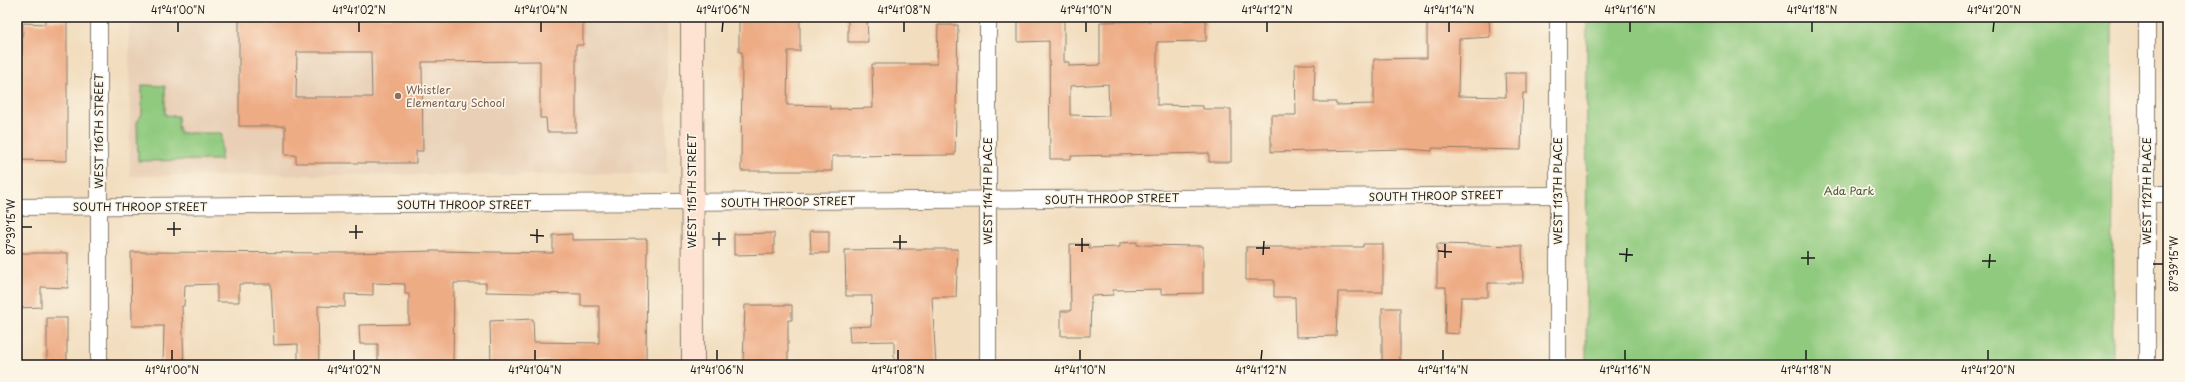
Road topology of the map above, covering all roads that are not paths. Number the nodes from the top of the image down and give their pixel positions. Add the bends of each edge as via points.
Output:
1 (99, 17) edge
2 (692, 17) edge
3 (988, 17) edge
4 (1558, 17) edge
5 (2147, 17) edge
6 (2148, 194) junction
7 (2168, 194) edge
8 (1558, 195) junction
9 (988, 200) junction
10 (693, 203) junction
11 (17, 207) edge
12 (99, 207) junction
13 (99, 365) edge
14 (692, 365) edge
15 (988, 365) edge
16 (1558, 365) edge
17 (2147, 365) edge

1 - 12 street, WEST 116TH STREET
2 - 10 street, WEST 115TH STREET
3 - 9 street, WEST 114TH PLACE
4 - 8 street, WEST 113TH PLACE
5 - 6 street, WEST 112TH PLACE
6 - 7 street
6 - 17 street, WEST 112TH PLACE
8 - 9 street, SOUTH THROOP STREET
8 - 16 street, WEST 113TH PLACE
9 - 10 street, SOUTH THROOP STREET
9 - 15 street, WEST 114TH PLACE
10 - 12 street, SOUTH THROOP STREET
10 - 14 street, WEST 115TH STREET
11 - 12 street, SOUTH THROOP STREET
12 - 13 street, WEST 116TH STREET

